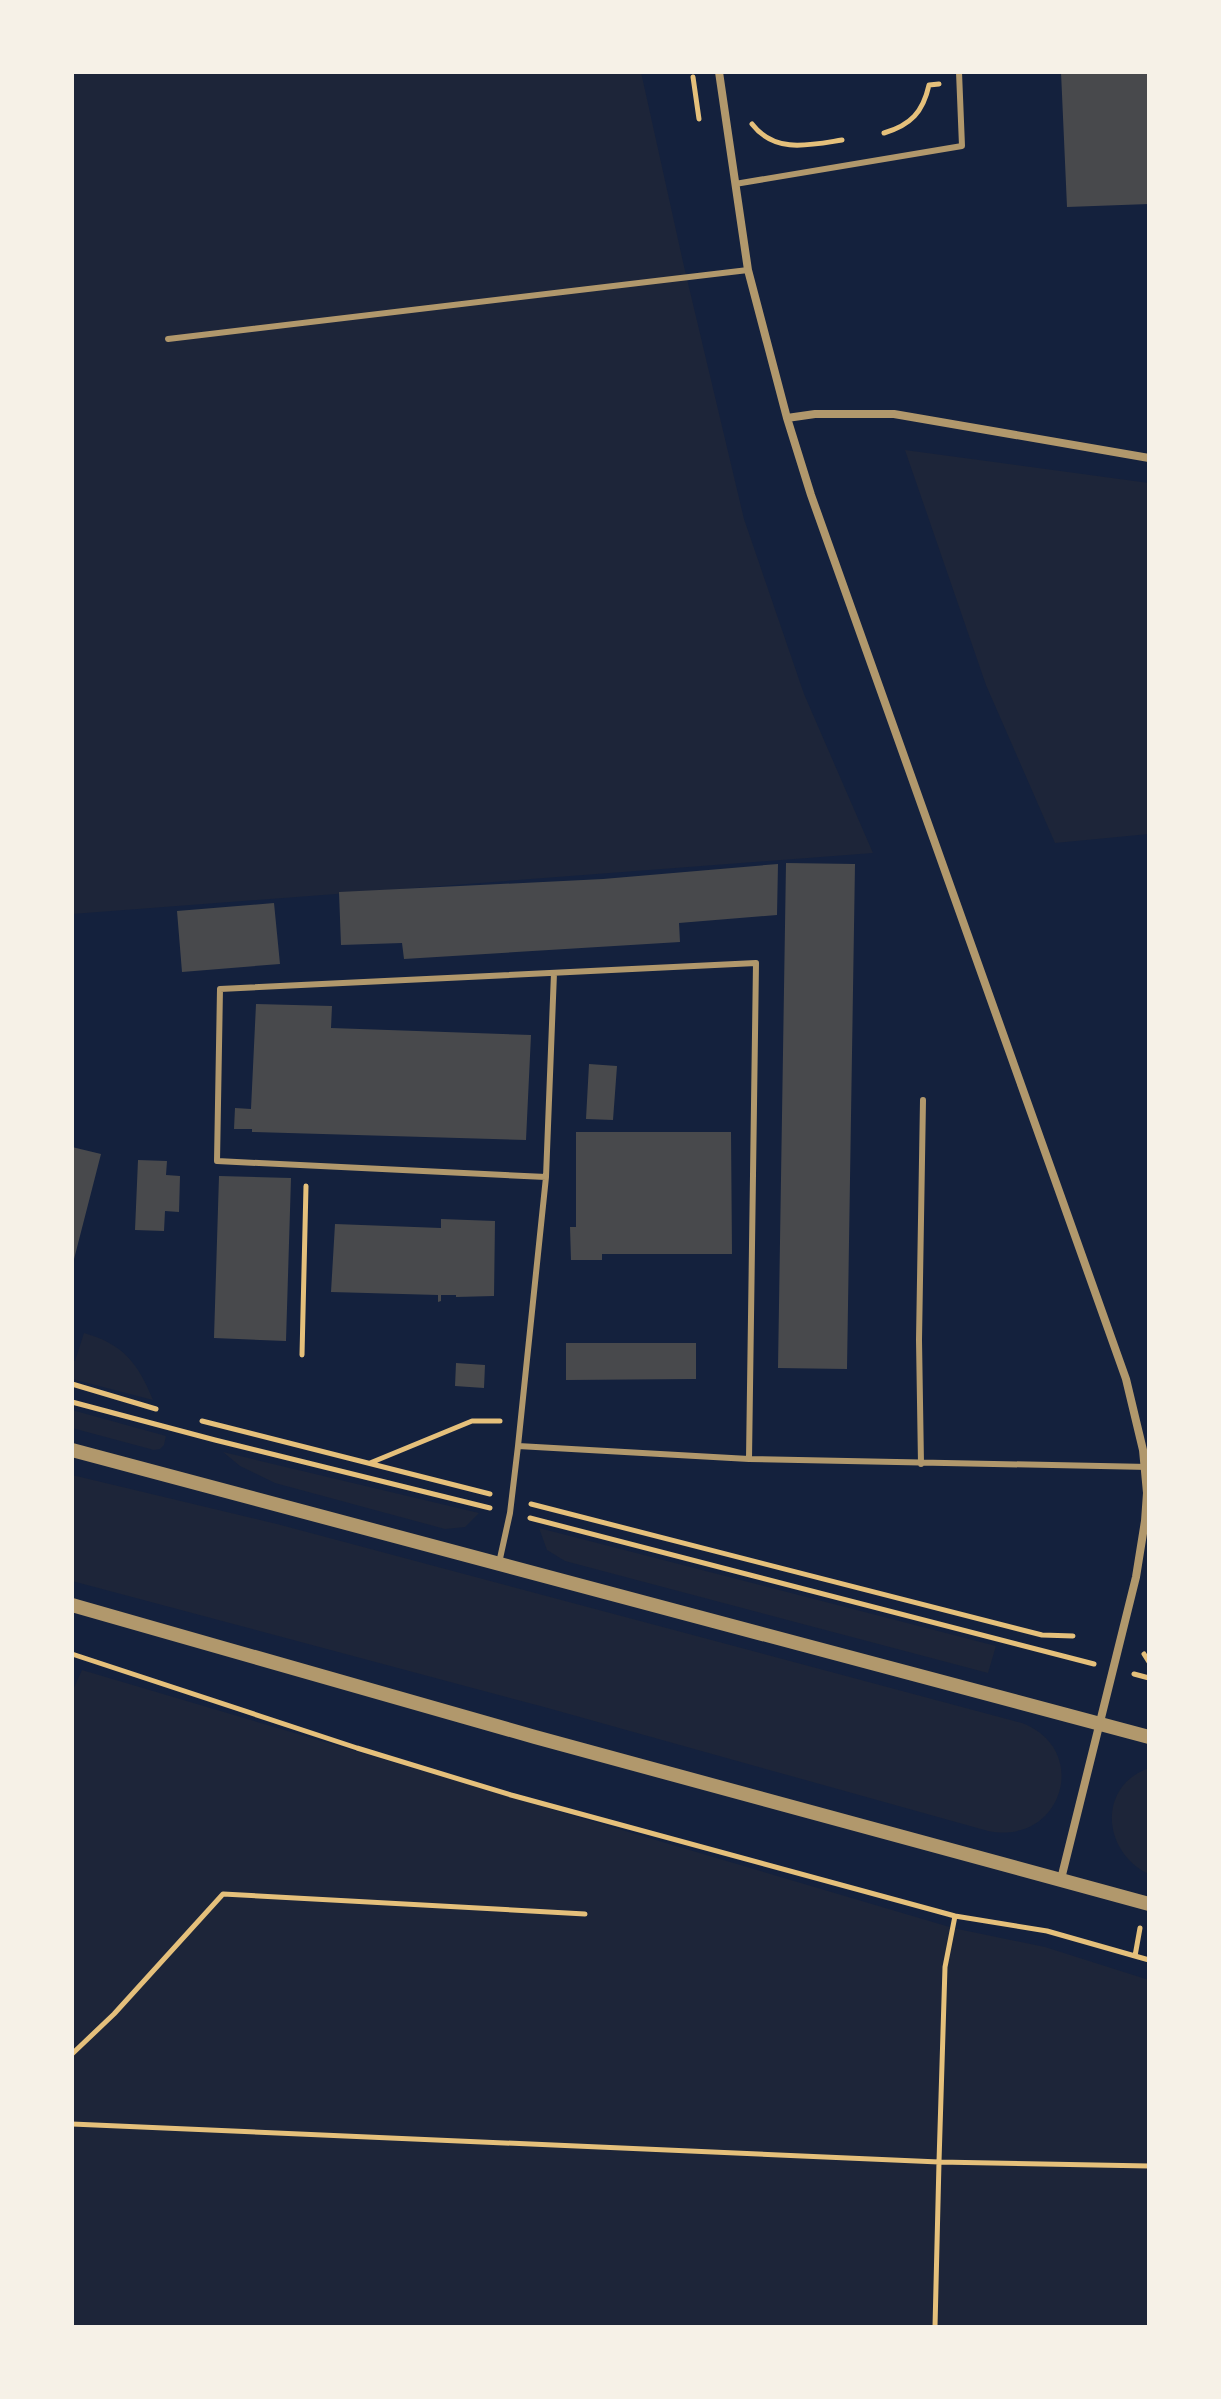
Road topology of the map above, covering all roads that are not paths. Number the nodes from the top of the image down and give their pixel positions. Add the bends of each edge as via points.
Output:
1 (719, 72) edge
2 (959, 72) edge
3 (735, 184) junction
4 (748, 270) junction
5 (168, 339) dead end
6 (787, 418) junction
7 (1149, 458) edge
8 (554, 973) junction
9 (923, 1100) dead end
10 (546, 1177) junction
11 (518, 1446) junction
12 (72, 1450) edge
13 (749, 1459) junction
14 (921, 1464) junction
15 (1147, 1467) edge
16 (499, 1563) junction
17 (72, 1605) edge
18 (72, 1614) edge
19 (105, 1615) junction
20 (1098, 1723) junction
21 (1149, 1737) edge
22 (1061, 1879) junction
23 (1149, 1904) edge

1 - 3 street
2 - 3 lane via 962,146
3 - 4 street
4 - 5 lane
4 - 6 street
6 - 7 street via 894,414
6 - 15 street via 1126,1379
8 - 10 lane
8 - 10 lane via 220,989 217,1161
8 - 13 lane via 756,963
9 - 14 lane
10 - 11 lane
11 - 13 lane
11 - 16 lane
12 - 16 street
13 - 14 lane
14 - 15 lane
15 - 20 street via 1136,1577
16 - 20 street
17 - 19 street
18 - 19 lane
19 - 22 street
20 - 21 street
20 - 22 street
22 - 23 street

